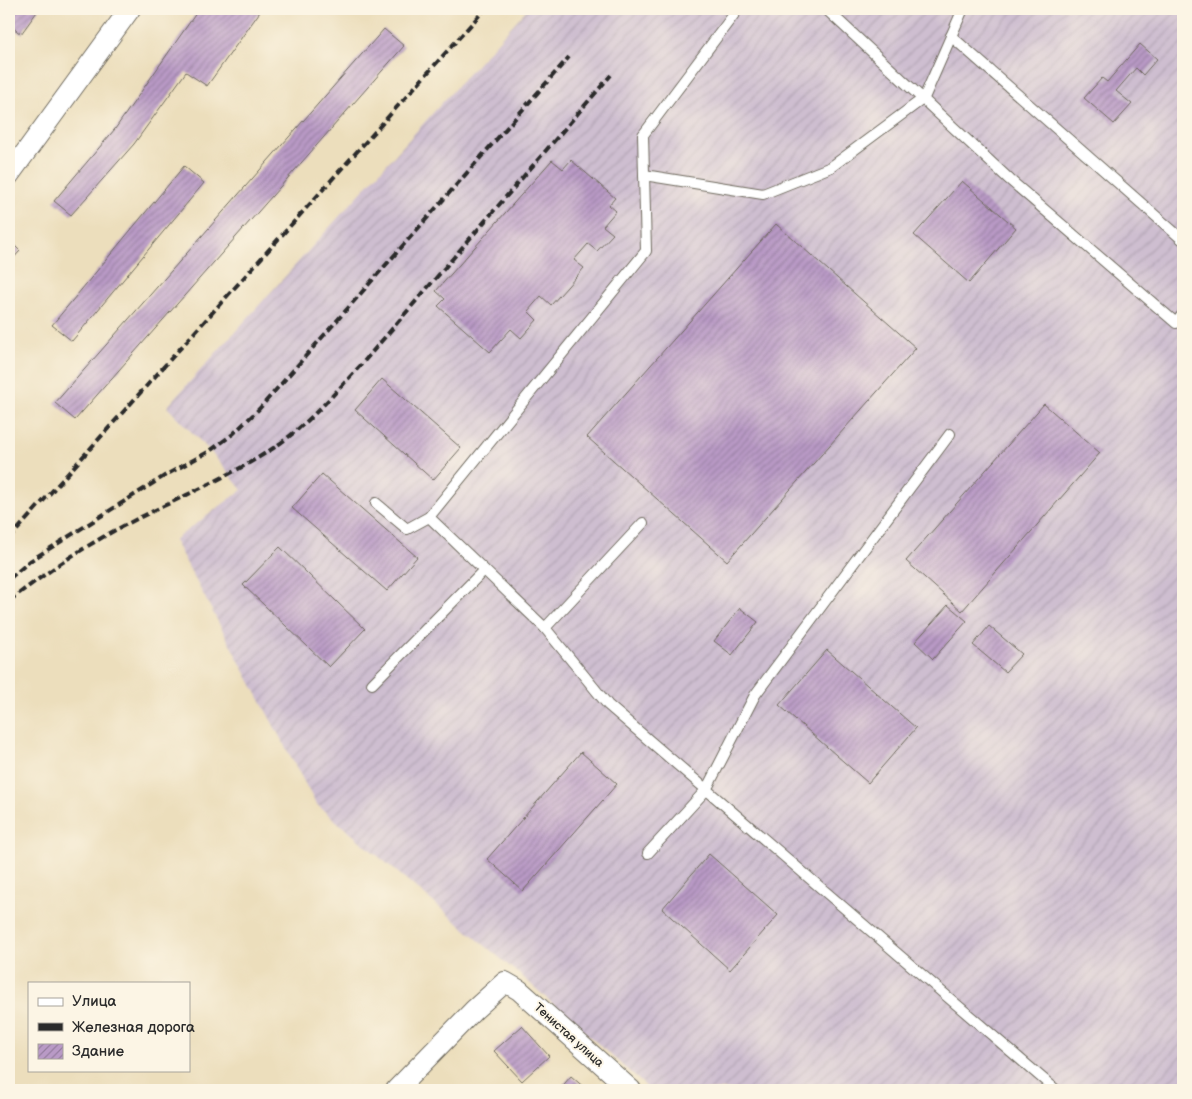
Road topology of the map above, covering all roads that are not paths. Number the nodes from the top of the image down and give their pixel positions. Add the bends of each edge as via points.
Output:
1 (130, 9) edge
2 (738, 9) edge
3 (826, 9) edge
4 (963, 9) edge
5 (951, 36) junction
6 (924, 98) junction
7 (9, 175) edge
8 (644, 175) junction
9 (1183, 240) edge
10 (1183, 314) edge
11 (950, 434) dead end
12 (376, 503) dead end
13 (429, 517) junction
14 (643, 522) dead end
15 (484, 570) junction
16 (545, 628) junction
17 (372, 684) dead end
18 (706, 790) junction
19 (648, 853) dead end
20 (396, 1090) edge
21 (631, 1090) edge
22 (1056, 1090) edge

1 - 7 street
2 - 8 lane via 643,135
3 - 6 lane
4 - 5 lane
5 - 6 lane
5 - 9 lane
6 - 8 lane via 831,167 763,194
6 - 10 lane via 1010,180 1176,323
8 - 13 lane via 646,251
11 - 18 lane via 755,695
12 - 13 lane via 407,529
13 - 15 lane
14 - 16 lane
15 - 16 lane
15 - 17 lane
16 - 18 lane via 608,705
18 - 19 lane
18 - 22 lane
20 - 21 street, Тенистая улица via 505,982 519,990

